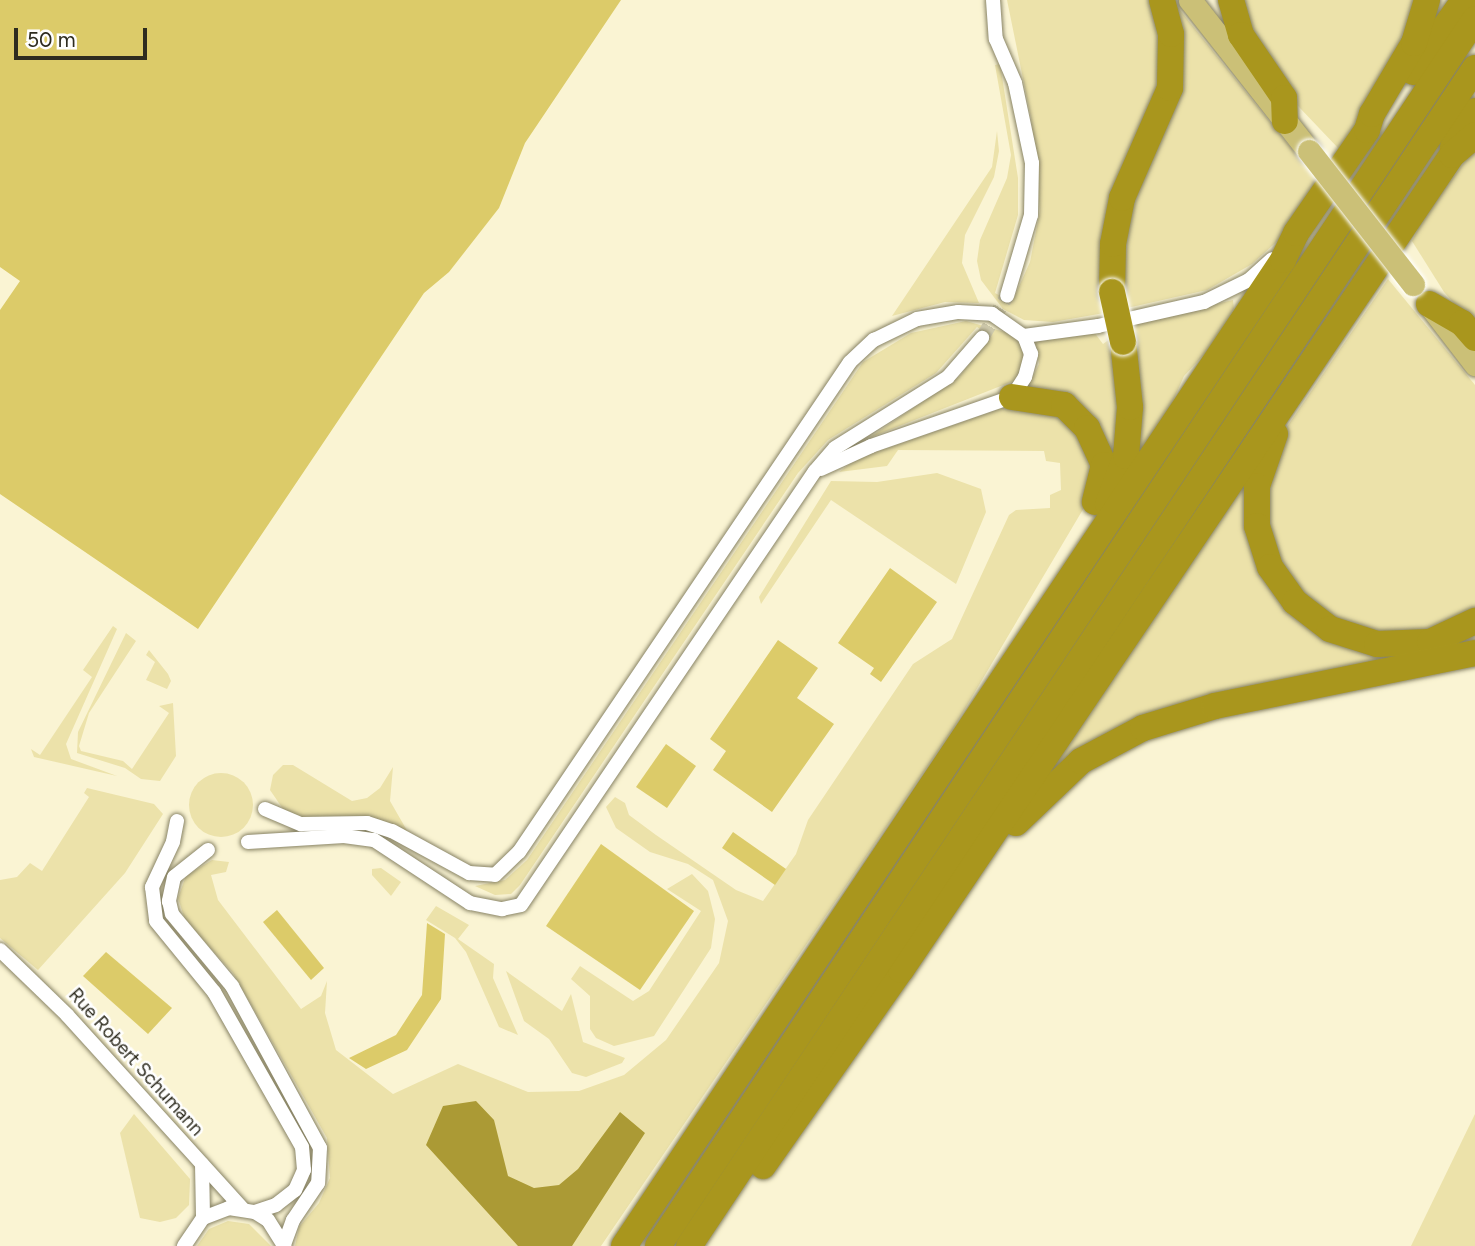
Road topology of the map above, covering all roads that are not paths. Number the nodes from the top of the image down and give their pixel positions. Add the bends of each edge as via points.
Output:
1 (993, 0) edge
2 (1162, 0) edge
3 (1190, 0) edge
4 (1231, 0) edge
5 (1427, 0) edge
6 (1464, 0) edge
7 (1475, 19) edge
8 (1475, 68) edge
9 (1475, 111) edge
10 (1285, 121) junction
11 (1367, 130) junction
12 (1475, 135) edge
13 (1452, 155) junction
14 (1296, 233) junction
15 (1421, 294) junction
16 (1007, 296) tunnel mouth
17 (1024, 335) junction
18 (982, 338) tunnel mouth
19 (1475, 338) edge
20 (1475, 364) edge
21 (1295, 391) junction
22 (1012, 397) junction
23 (815, 471) junction
24 (1093, 518) junction
25 (1468, 630) edge
26 (1475, 653) edge
27 (983, 705) junction
28 (265, 809) dead end
29 (177, 821) dead end
30 (248, 842) dead end
31 (208, 850) dead end
32 (974, 862) junction
33 (0, 950) edge
34 (201, 1163) junction
35 (249, 1211) junction
36 (203, 1218) junction
37 (184, 1246) edge
38 (284, 1246) edge
39 (624, 1246) edge
40 (658, 1246) edge
41 (689, 1246) edge
42 (707, 1246) edge

1 - 16 street via 996,39 1015,83 1032,163 1031,215
2 - 24 highway, bridge via 1171,34 1170,88 1122,198 1112,244 1112,292 1130,407 1126,456 1107,506
3 - 10 main road
4 - 10 highway via 1241,35 1284,98
5 - 11 highway via 1414,43
6 - 11 highway via 1380,121
7 - 40 highway
8 - 41 highway
9 - 13 highway
10 - 15 main road, bridge
11 - 14 highway
12 - 13 highway
13 - 21 highway
14 - 17 street via 1249,280 1204,302 1098,326
14 - 27 highway via 1283,260 994,698
15 - 19 highway
15 - 20 main road
17 - 22 street via 1031,354 1025,377
17 - 28 street via 992,314 958,312 917,319 874,340 850,362 519,852 495,875 469,873 367,822 301,824
18 - 23 street via 948,377 835,448
21 - 25 highway via 1267,448 1256,495 1261,547 1281,586 1311,616 1350,638 1404,646
21 - 32 highway via 1270,421
22 - 23 street via 871,446
22 - 24 highway via 1064,405 1087,428 1104,465
23 - 30 street via 521,905 502,909 470,903 374,840 344,836
24 - 27 highway via 982,690
26 - 32 highway via 1215,706 1143,728 1081,761 1046,791 1000,843
27 - 39 highway
29 - 35 street via 173,842 152,887 156,921 214,992 302,1147 304,1170 295,1190 276,1205
31 - 38 street via 174,877 169,901 172,914 232,986 320,1148 318,1183 293,1220
32 - 42 highway
33 - 34 street, Rue Robert Schumann via 59,1006
34 - 35 street
34 - 36 street, Rue Robert Schumann
35 - 36 street via 215,1212
35 - 38 street via 273,1226
36 - 37 street

